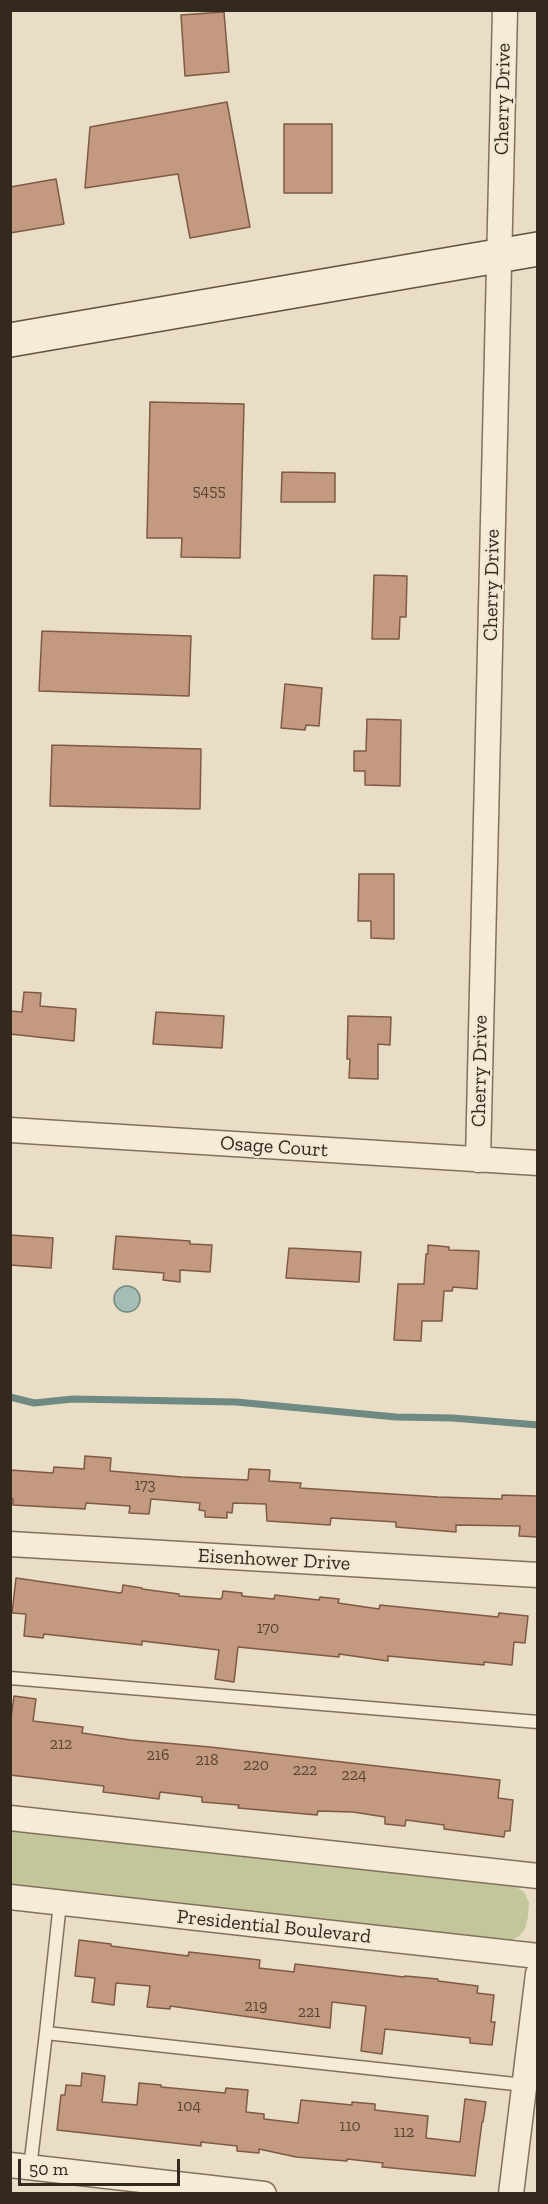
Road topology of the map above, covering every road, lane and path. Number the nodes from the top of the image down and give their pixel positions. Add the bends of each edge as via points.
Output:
1 (505, 10) edge
2 (537, 249) edge
3 (500, 256) junction
4 (10, 340) edge
5 (10, 1130) edge
6 (478, 1160) junction
7 (537, 1163) edge
8 (10, 1544) edge
9 (537, 1575) edge
10 (10, 1678) edge
11 (537, 1722) edge
12 (10, 1818) edge
13 (537, 1876) edge
14 (10, 1897) edge
15 (60, 1903) junction
16 (537, 1956) edge
17 (537, 1974) edge
18 (46, 2033) junction
19 (524, 2085) junction
20 (20, 2166) edge
21 (264, 2193) edge
22 (511, 2193) edge

1 - 3 street, Cherry Drive
2 - 3 main road
3 - 4 main road
3 - 6 street, Cherry Drive
5 - 6 street, Osage Court
6 - 7 street, Osage Court
8 - 9 street, Eisenhower Drive
10 - 11 lane
12 - 13 street
14 - 15 street, Presidential Boulevard
15 - 16 street, Presidential Boulevard
15 - 18 lane
17 - 19 street
18 - 19 lane
18 - 20 lane
19 - 22 street
20 - 21 street

